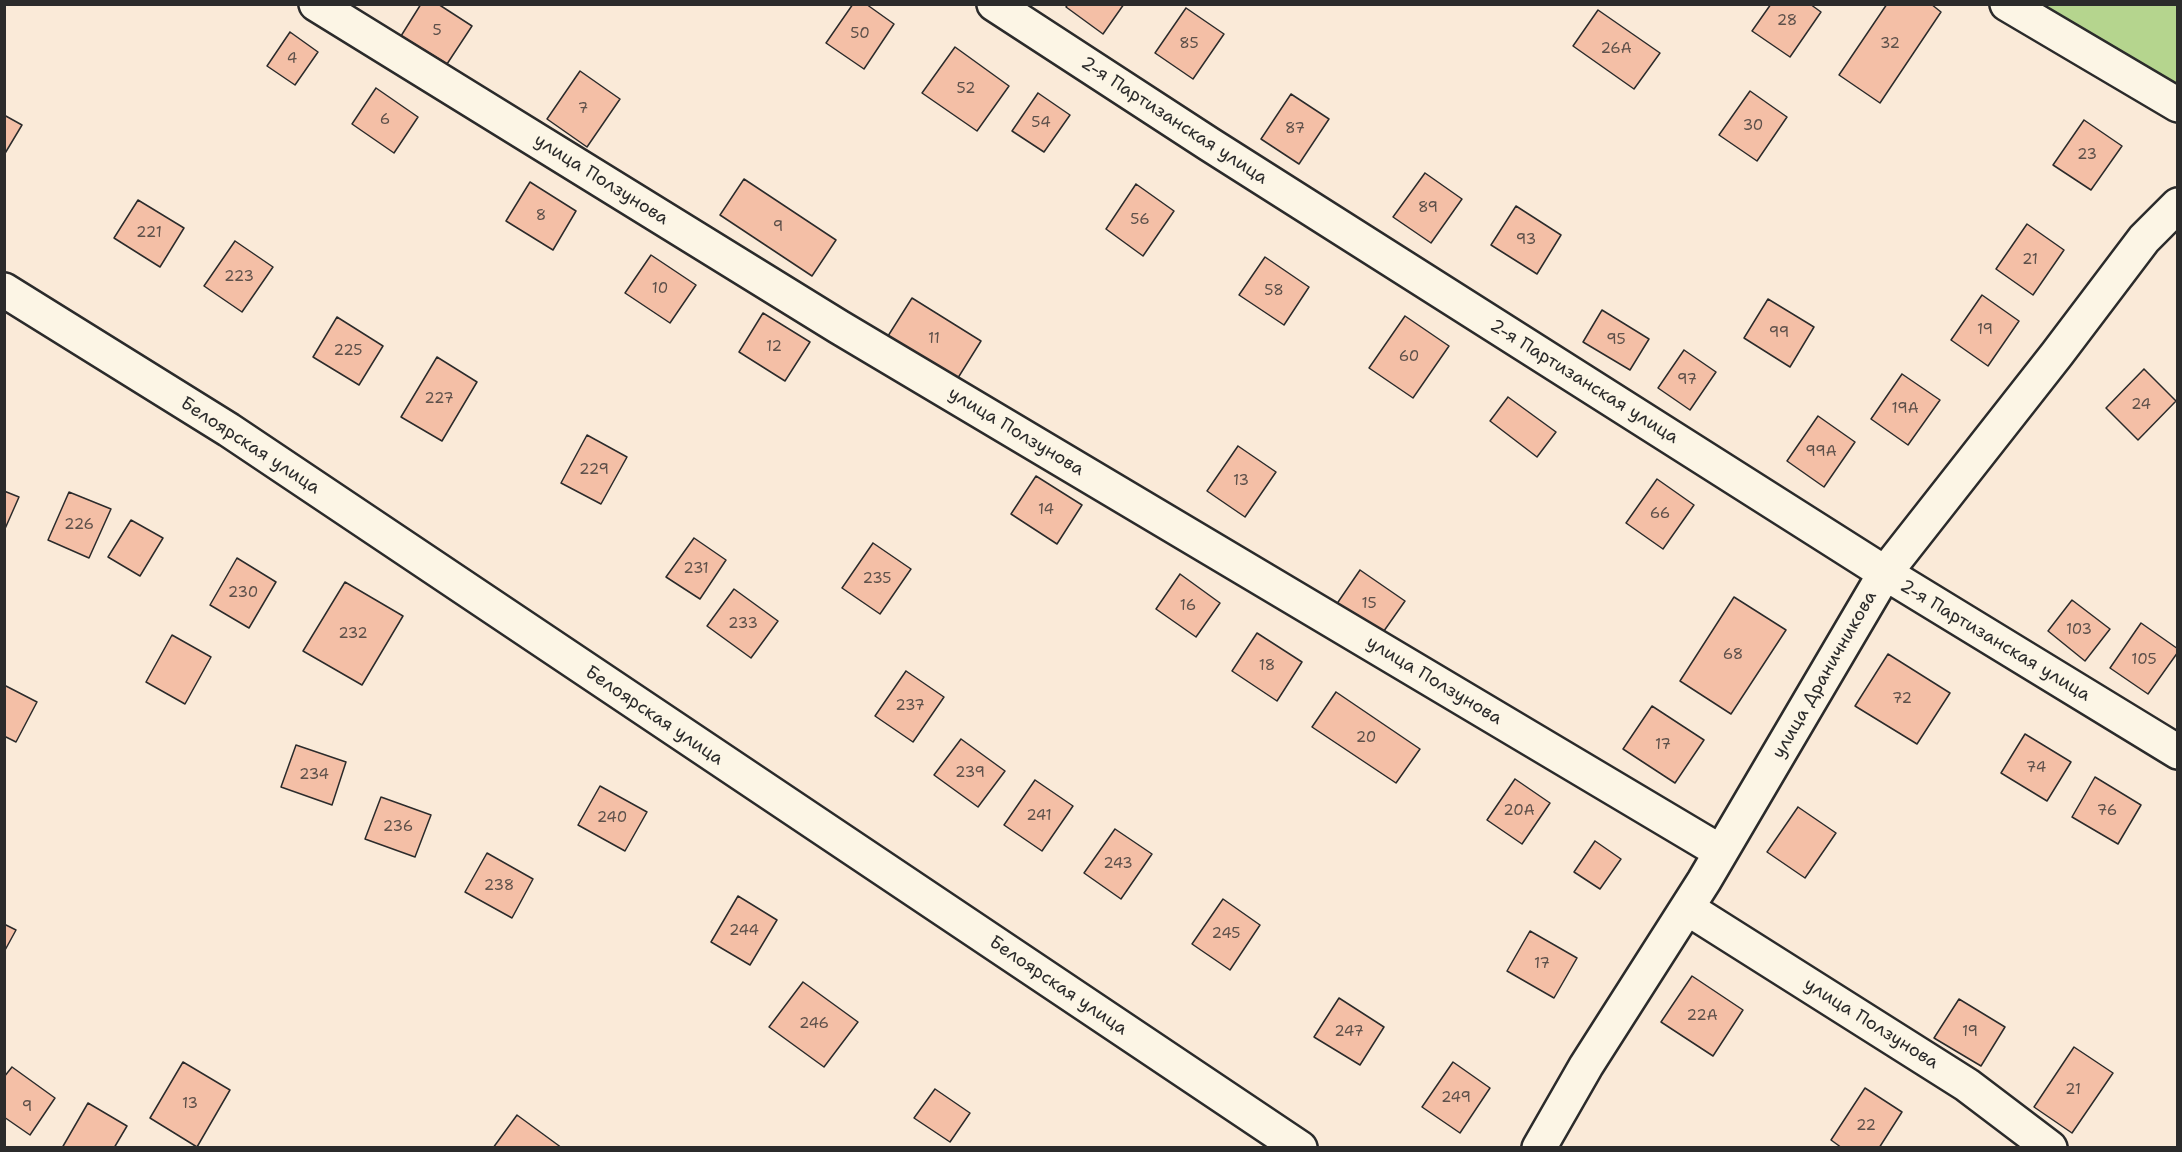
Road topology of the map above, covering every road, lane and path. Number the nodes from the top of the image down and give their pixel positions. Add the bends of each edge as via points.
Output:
1 (316, 4) edge
2 (994, 4) edge
3 (2007, 4) edge
4 (2178, 105) edge
5 (2178, 205) edge
6 (4, 290) edge
7 (1885, 573) junction
8 (2178, 752) edge
9 (1721, 852) junction
10 (1687, 908) junction
11 (1300, 1148) edge
12 (1539, 1148) edge
13 (2050, 1148) edge

1 - 9 street, улица Ползунова via 838,327
2 - 7 street, 2-я Партизанская улица
3 - 4 street
5 - 7 street, улица Драничникова via 2144,239
6 - 11 street, Белоярская улица via 229,430
7 - 8 street, 2-я Партизанская улица
7 - 9 street, улица Драничникова
9 - 10 street, улица Драничникова
10 - 12 street, улица Драничникова via 1586,1066
10 - 13 street, улица Ползунова via 1967,1085

